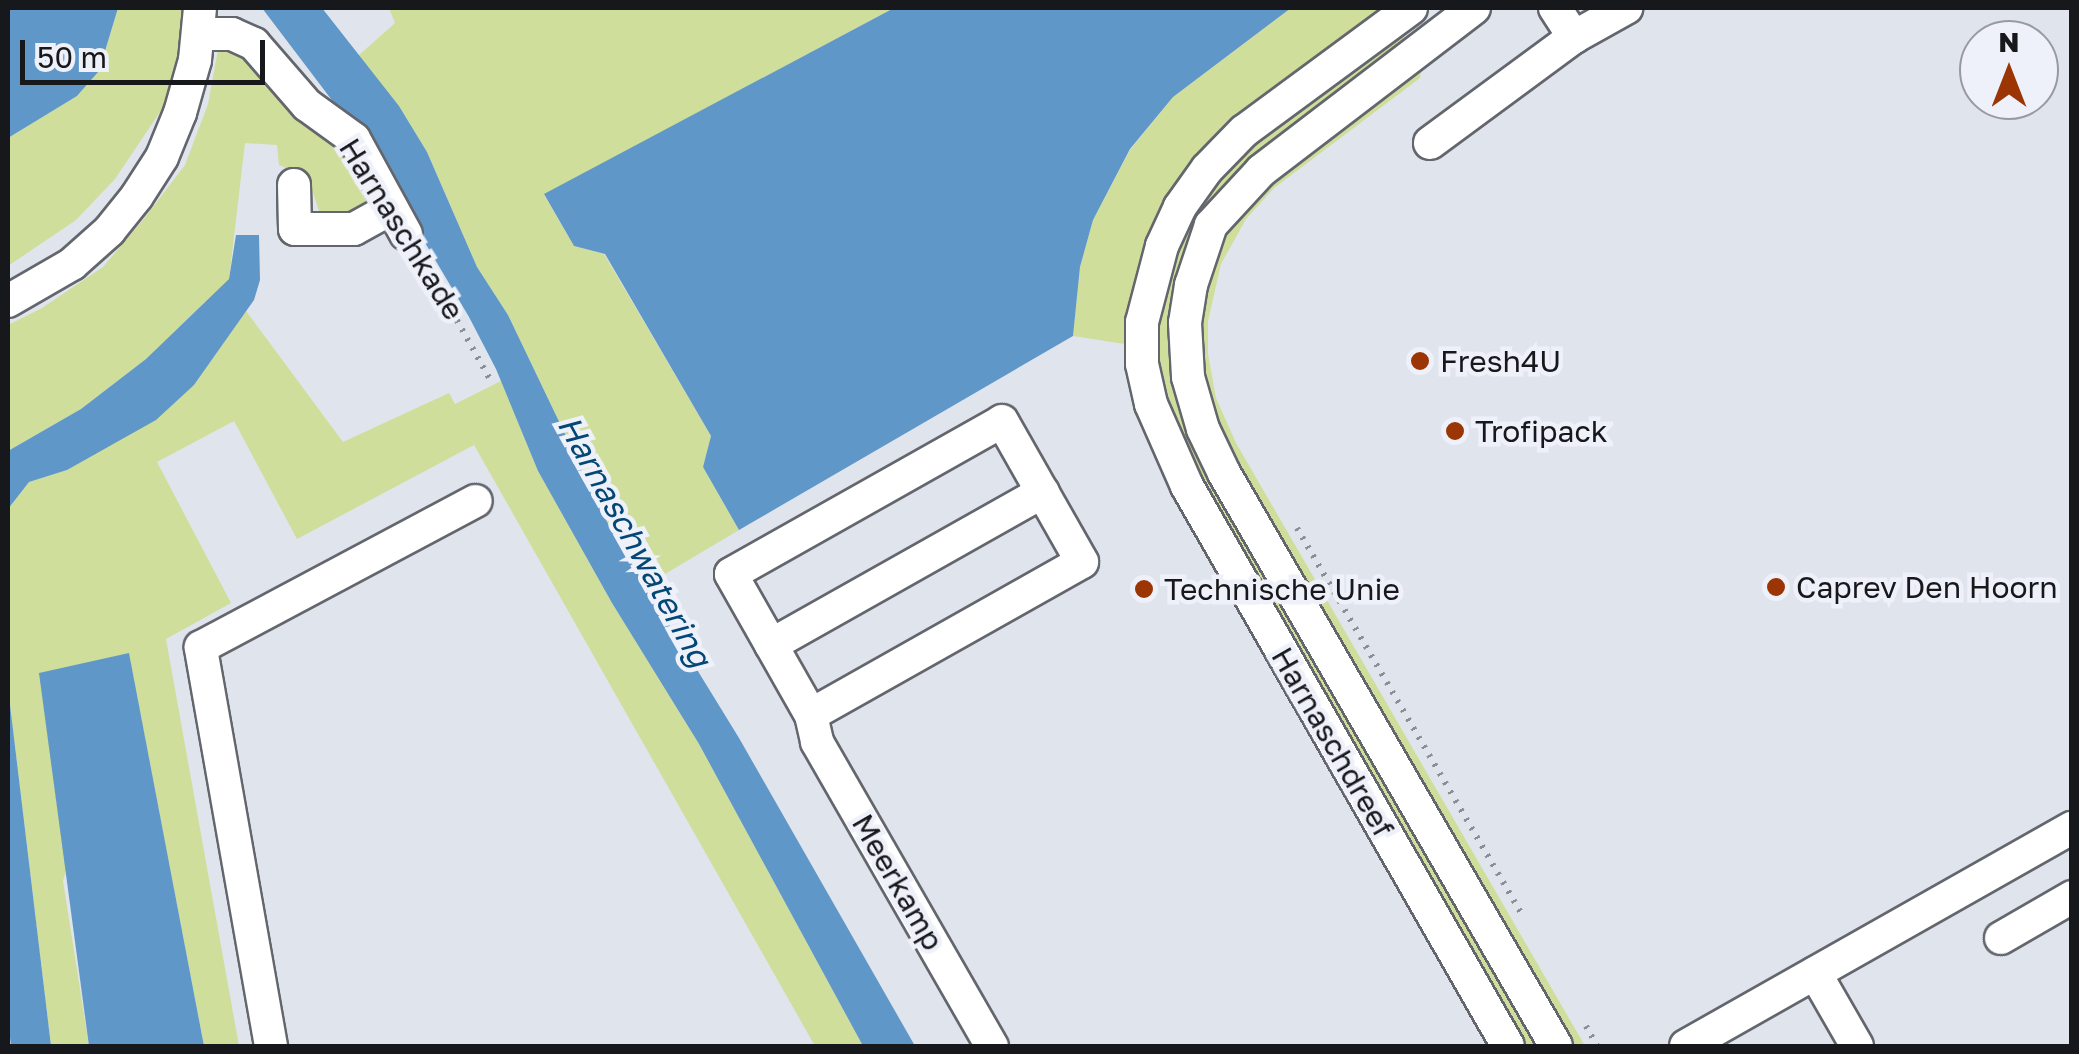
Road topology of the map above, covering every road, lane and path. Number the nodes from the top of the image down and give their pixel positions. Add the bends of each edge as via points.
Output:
1 (1411, 8) edge
2 (1474, 8) edge
3 (1555, 8) edge
4 (1626, 8) edge
5 (200, 21) edge
6 (1574, 37) junction
7 (1430, 143) dead end
8 (294, 184) dead end
9 (399, 221) junction
10 (8, 300) edge
11 (491, 381) dead end
12 (1042, 492) junction
13 (476, 501) dead end
14 (1292, 520) dead end
15 (772, 645) junction
16 (811, 715) junction
17 (2072, 828) edge
18 (2072, 897) edge
19 (1528, 926) dead end
20 (2001, 938) dead end
21 (1815, 973) junction
22 (1578, 1012) dead end
23 (271, 1046) edge
24 (992, 1046) edge
25 (1508, 1046) edge
26 (1556, 1046) edge
27 (1597, 1046) edge
28 (1686, 1046) edge
29 (1857, 1046) edge

1 - 25 street, Harnaschdreef via 1244,131 1207,169 1162,246 1142,322 1142,364 1151,404 1186,486
2 - 26 street, Harnaschdreef via 1260,171 1211,224 1184,322 1188,378 1224,473
3 - 6 street
4 - 6 street
5 - 9 street, Harnaschkade via 254,44 307,105 354,138
5 - 10 street via 180,113 137,196 72,264
6 - 7 street
8 - 9 street via 295,229
9 - 11 path, Harnaschkade
12 - 15 street
12 - 15 street, Meerkamp via 1002,421 918,468 731,574
12 - 16 street via 1082,562
13 - 23 street via 202,647
14 - 19 path
15 - 16 street, Meerkamp
16 - 24 street, Meerkamp via 818,742
17 - 21 street
18 - 20 street
21 - 28 street
21 - 29 street
22 - 27 path

